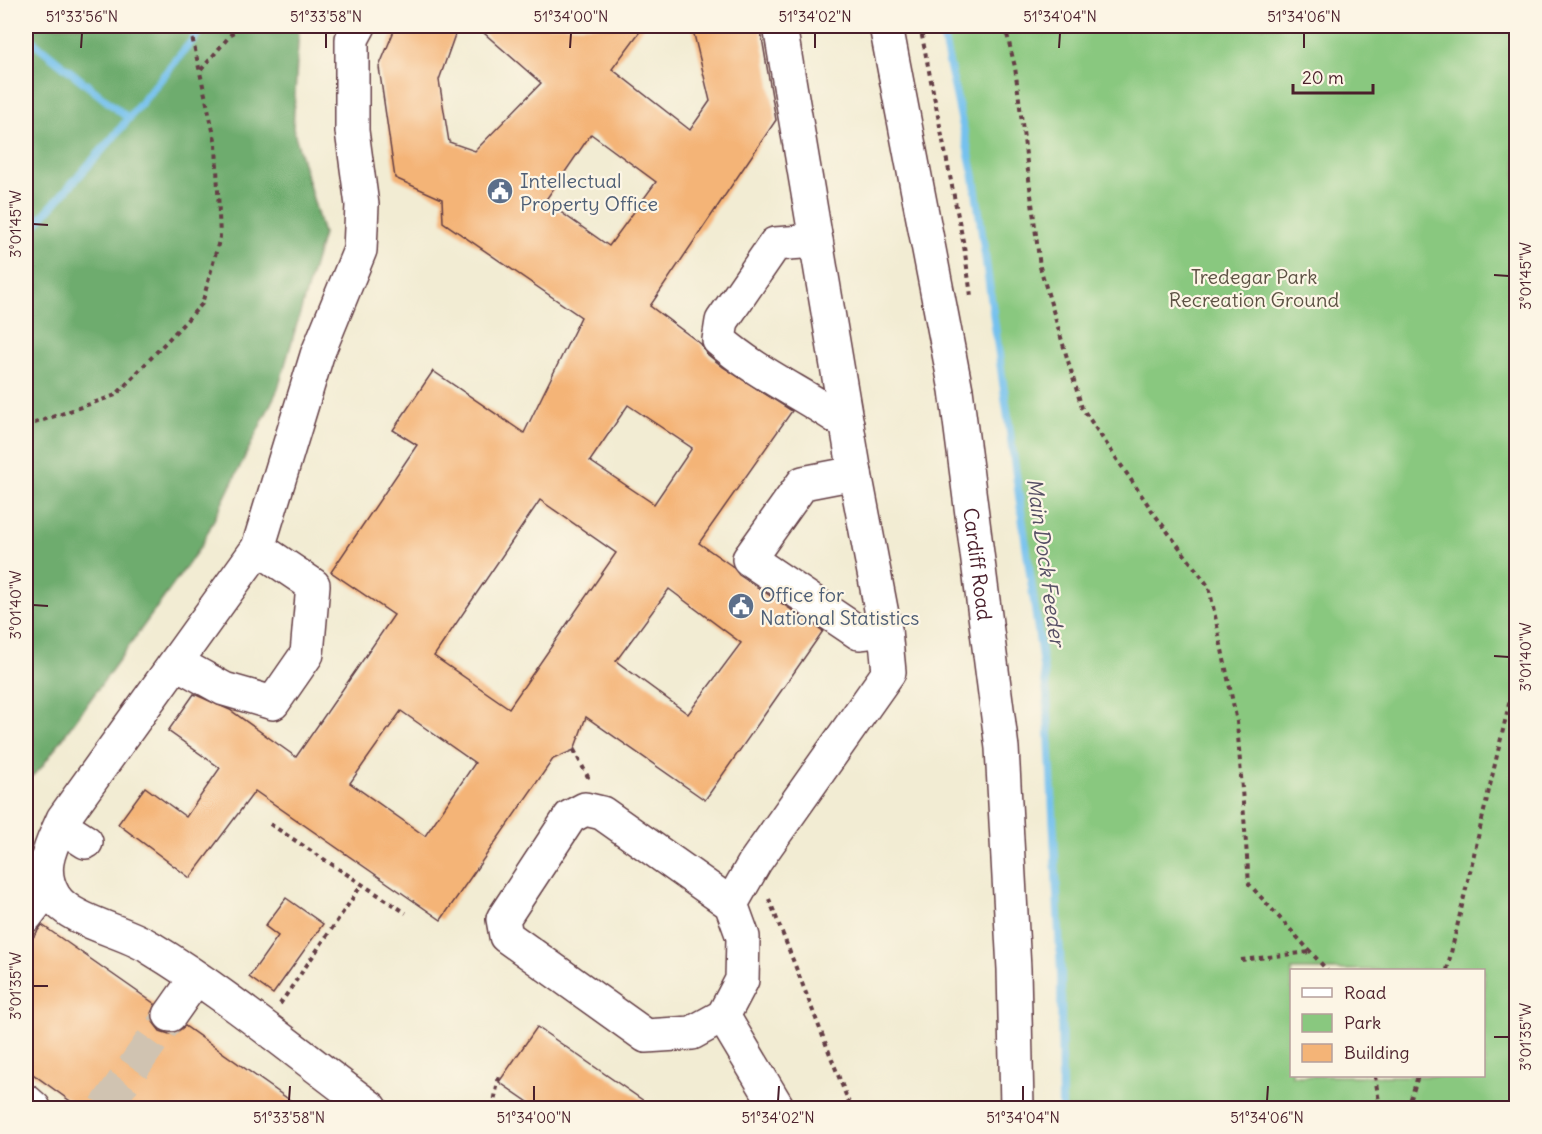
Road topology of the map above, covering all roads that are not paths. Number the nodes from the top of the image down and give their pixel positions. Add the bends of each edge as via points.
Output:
1 (359, 26) edge
2 (780, 26) edge
3 (886, 26) edge
4 (816, 241) junction
5 (846, 424) junction
6 (855, 473) junction
7 (258, 548) junction
8 (885, 630) junction
9 (177, 663) junction
10 (49, 885) junction
11 (731, 904) junction
12 (26, 916) edge
13 (196, 978) junction
14 (170, 1015) tunnel mouth
15 (723, 1016) junction
16 (26, 1101) edge
17 (34, 1108) edge
18 (371, 1108) edge
19 (778, 1108) edge
20 (1017, 1108) edge

1 - 7 main road via 352,39 351,131 362,205 360,250 317,355
2 - 4 main road
3 - 20 main road, Cardiff Road via 956,390 1002,748
4 - 5 main road
4 - 5 main road via 775,244 722,321 719,340 745,363 814,401
5 - 6 main road
6 - 8 main road
6 - 8 main road via 803,483 748,559 859,633
7 - 9 main road
7 - 9 main road via 313,585 307,654 273,703 224,689
8 - 11 main road via 889,672 755,862
9 - 10 main road via 73,834 48,854 45,871
10 - 12 main road
10 - 13 main road via 63,908 148,946
11 - 15 main road via 743,937 742,980
11 - 15 main road via 602,813 585,809 570,817 503,919 506,936 646,1036 692,1033
13 - 14 main road
13 - 18 main road
15 - 19 main road
16 - 17 main road

